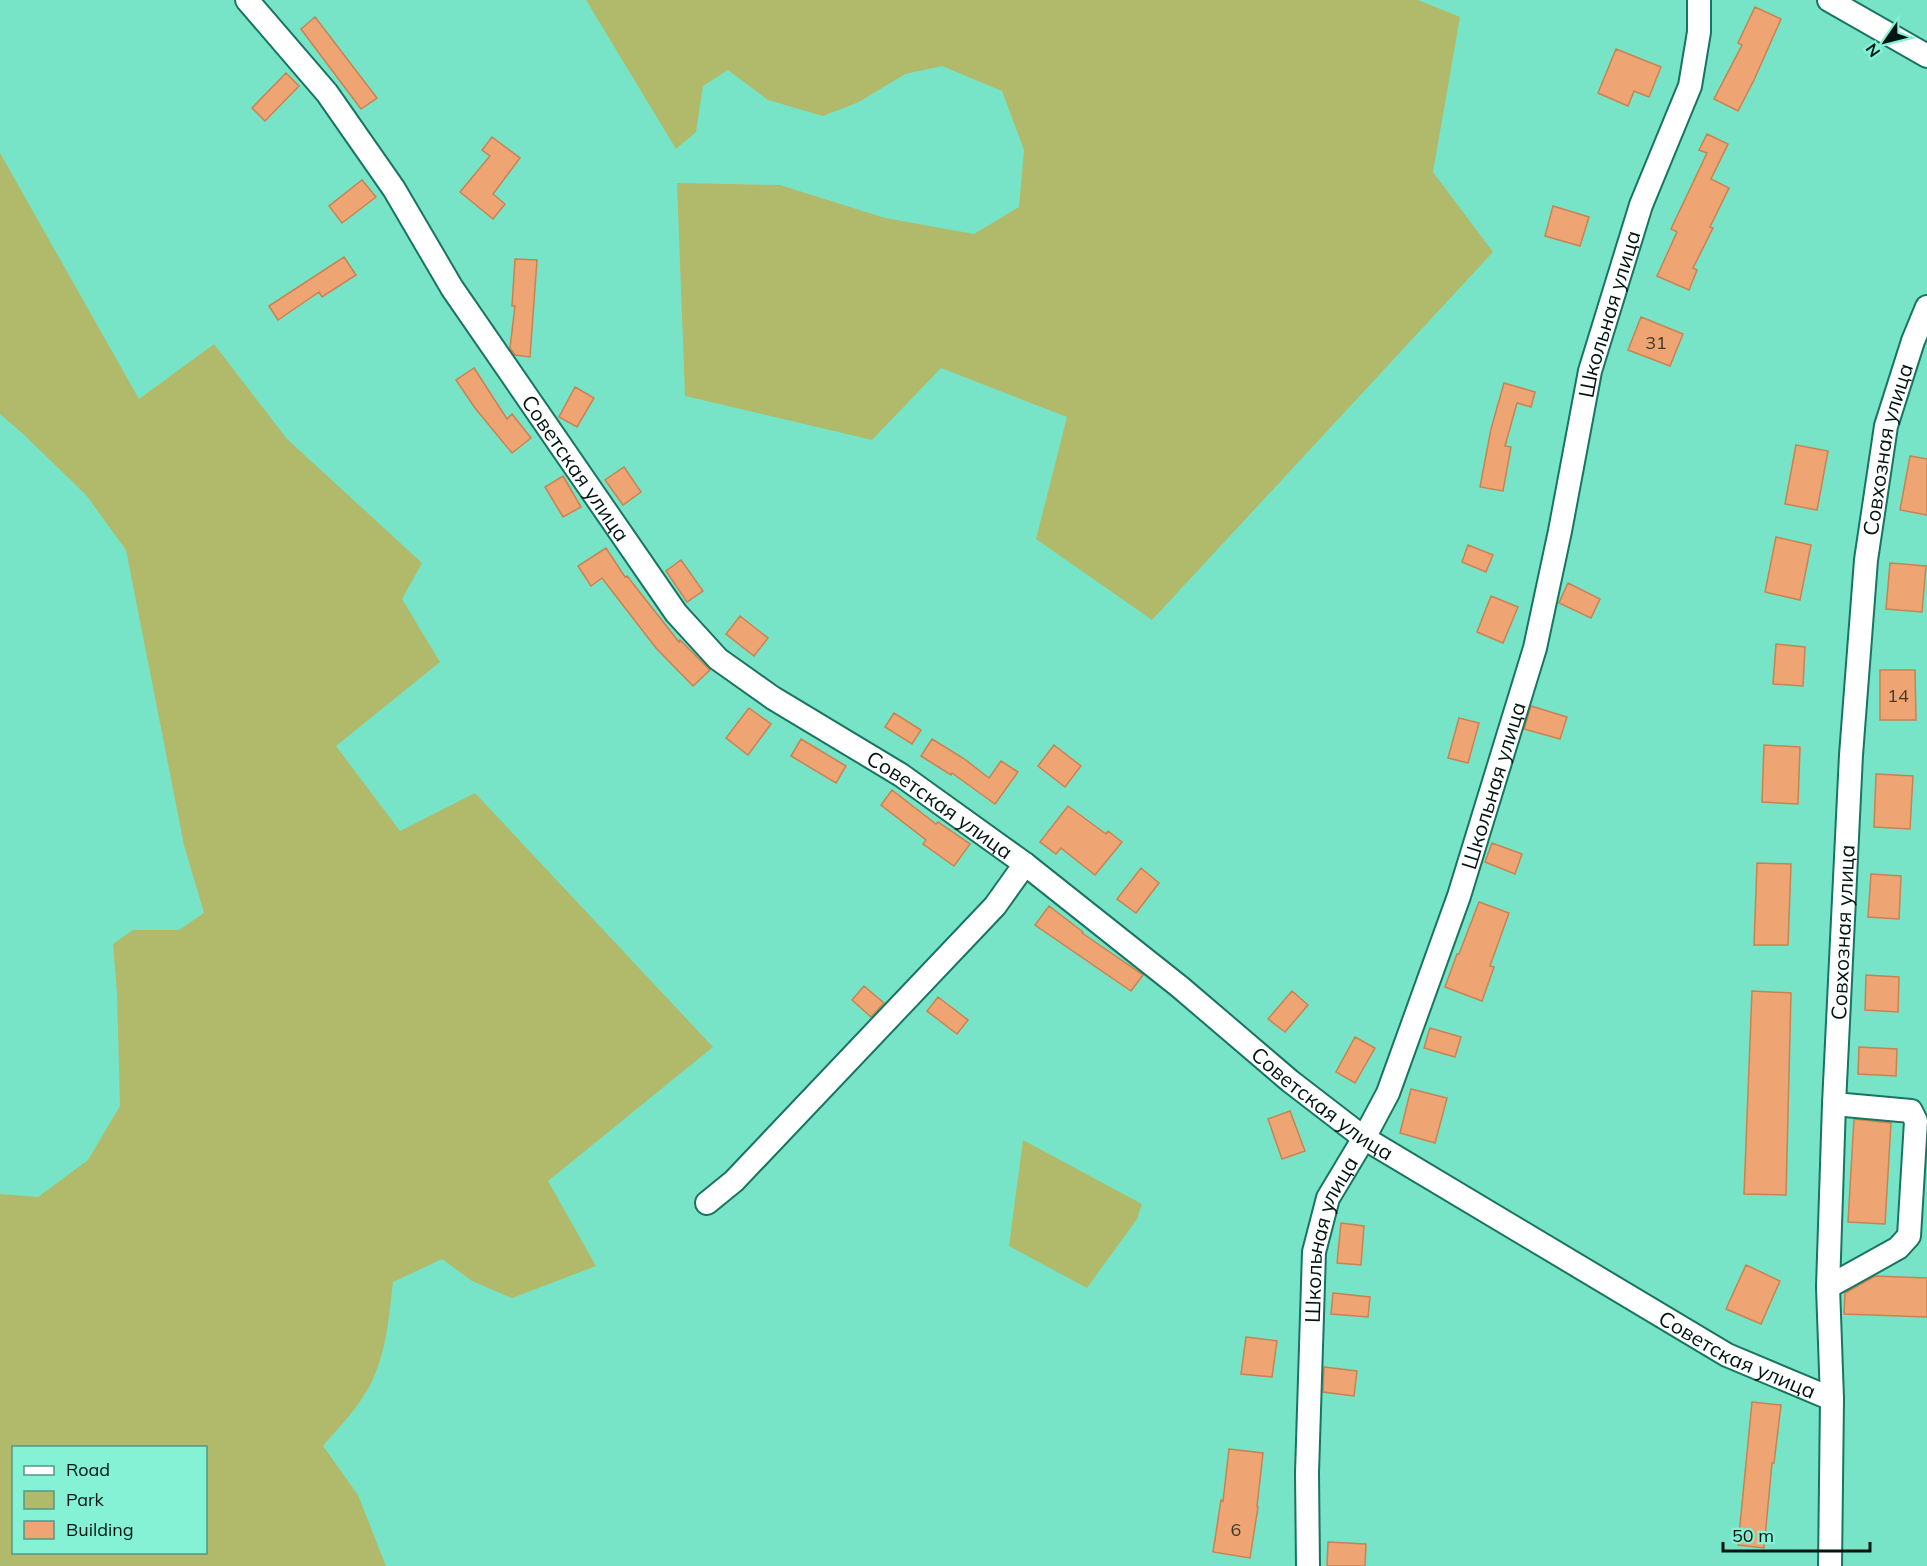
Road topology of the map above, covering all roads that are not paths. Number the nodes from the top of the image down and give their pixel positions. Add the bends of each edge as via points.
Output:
1 (247, 0) edge
2 (1699, 0) edge
3 (1829, 0) edge
4 (1927, 56) edge
5 (1927, 307) edge
6 (1025, 864) junction
7 (1834, 1104) junction
8 (1364, 1138) junction
9 (707, 1203) dead end
10 (1828, 1287) junction
11 (1832, 1399) junction
12 (1308, 1566) edge
13 (1830, 1566) edge

1 - 6 street, Советская улица via 327,93 394,189 452,288 676,613 718,659 764,692 901,775
2 - 8 street, Школьная улица via 1699,32 1690,86 1641,205 1590,371 1535,648 1459,896 1388,1093
3 - 4 street
5 - 7 street, Совхозная улица via 1886,426 1866,560 1851,755
6 - 8 street, Советская улица
6 - 9 street via 995,906 734,1181
7 - 10 street, Совхозная улица
7 - 10 street via 1911,1112 1916,1121 1909,1236 1898,1248
8 - 11 street, Советская улица via 1727,1355
8 - 12 street, Школьная улица via 1328,1198 1314,1252 1306,1473
10 - 11 street, Совхозная улица
11 - 13 street, Совхозная улица

